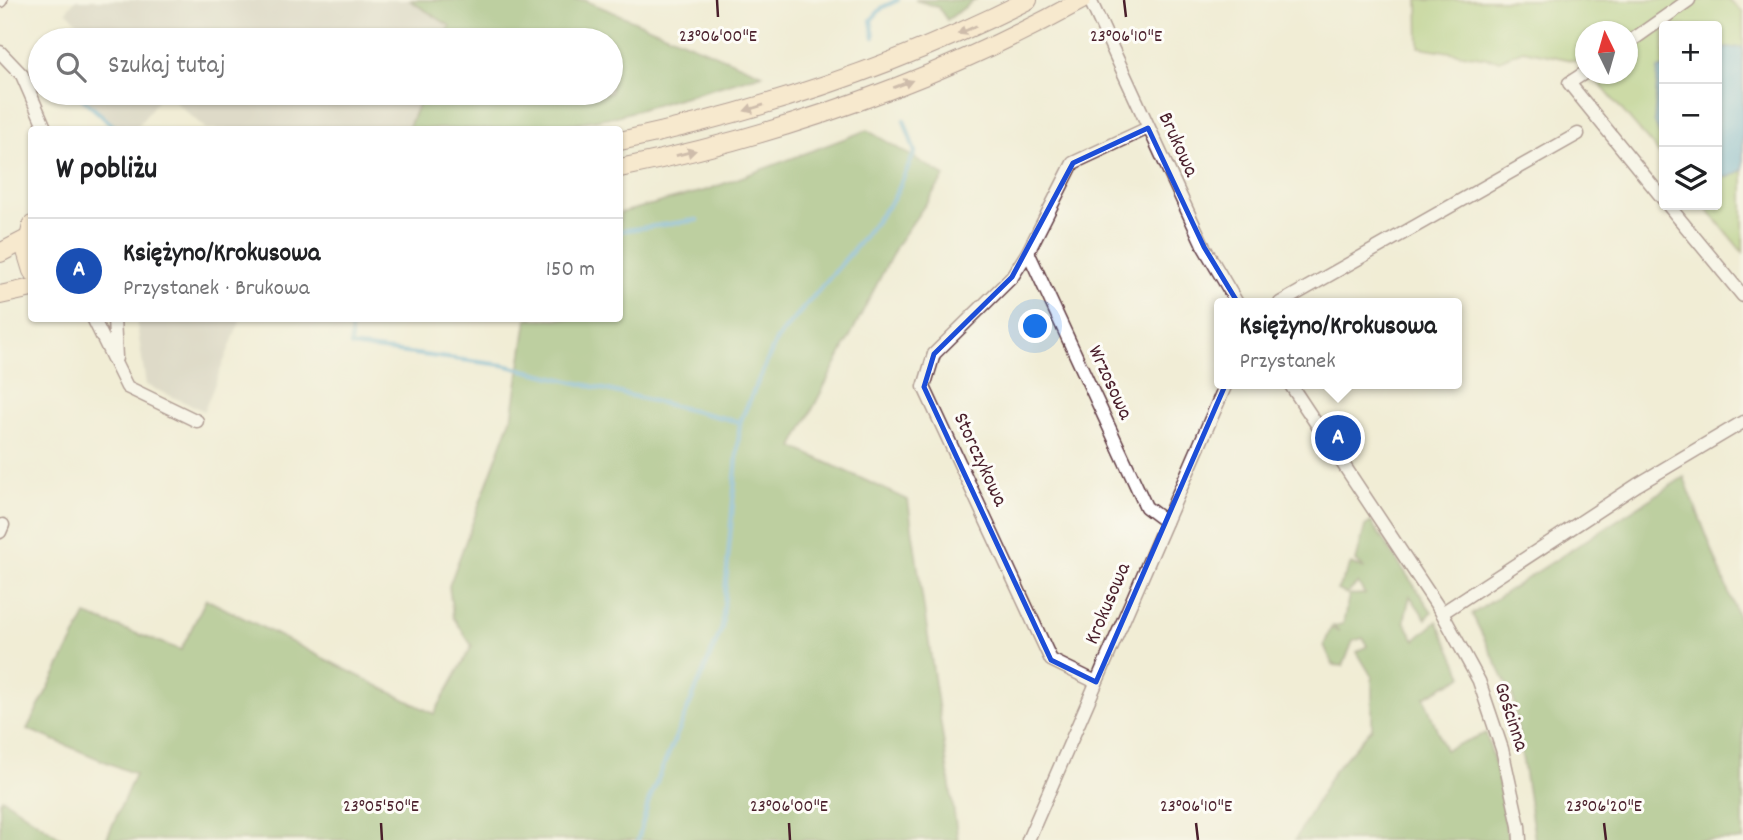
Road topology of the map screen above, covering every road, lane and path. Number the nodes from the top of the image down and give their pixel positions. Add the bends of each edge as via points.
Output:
1 (1028, 0) edge
2 (1082, 0) edge
3 (1090, 0) edge
4 (1689, 0) edge
5 (1638, 36) edge
6 (0, 52) edge
7 (1575, 79) edge
8 (28, 89) edge
9 (35, 105) edge
10 (44, 126) edge
11 (1148, 128) junction
12 (1578, 134) dead end
13 (623, 140) edge
14 (623, 167) edge
15 (1659, 194) edge
16 (1672, 210) edge
17 (28, 233) edge
18 (28, 238) edge
19 (1028, 252) junction
20 (0, 253) edge
21 (28, 258) edge
22 (28, 289) edge
23 (0, 295) edge
24 (1743, 296) edge
25 (1234, 298) edge
26 (1289, 298) edge
27 (95, 322) edge
28 (114, 322) edge
29 (117, 365) junction
30 (1224, 389) edge
31 (1293, 389) edge
32 (197, 421) dead end
33 (1743, 422) edge
34 (1166, 522) junction
35 (1442, 613) junction
36 (1096, 682) junction
37 (1028, 840) edge
38 (1520, 840) edge

1 -> 13 main road via 904,56 803,93
14 -> 2 main road via 816,117 969,57
3 - 11 street, Brukowa
4 - 5 street
6 - 8 street via 22,75
7 - 15 street via 1569,83
9 - 10 street
11 - 19 street, Storczykowa via 1073,163
11 - 25 street, Brukowa via 1204,247
12 - 26 street
16 - 24 street
17 - 20 main road
18 - 21 main road
19 - 34 street, Wrzosowa via 1146,507
19 - 36 street, Storczykowa via 1012,276 934,354 924,387 1051,660
22 - 23 main road
27 - 29 street
28 - 29 street
29 - 32 street via 127,387
30 - 34 street, Krokusowa
31 - 35 street
33 - 35 street via 1637,485
34 - 36 street, Krokusowa
35 - 38 street, Gościnna via 1479,681 1502,750
36 - 37 street, Krokusowa

